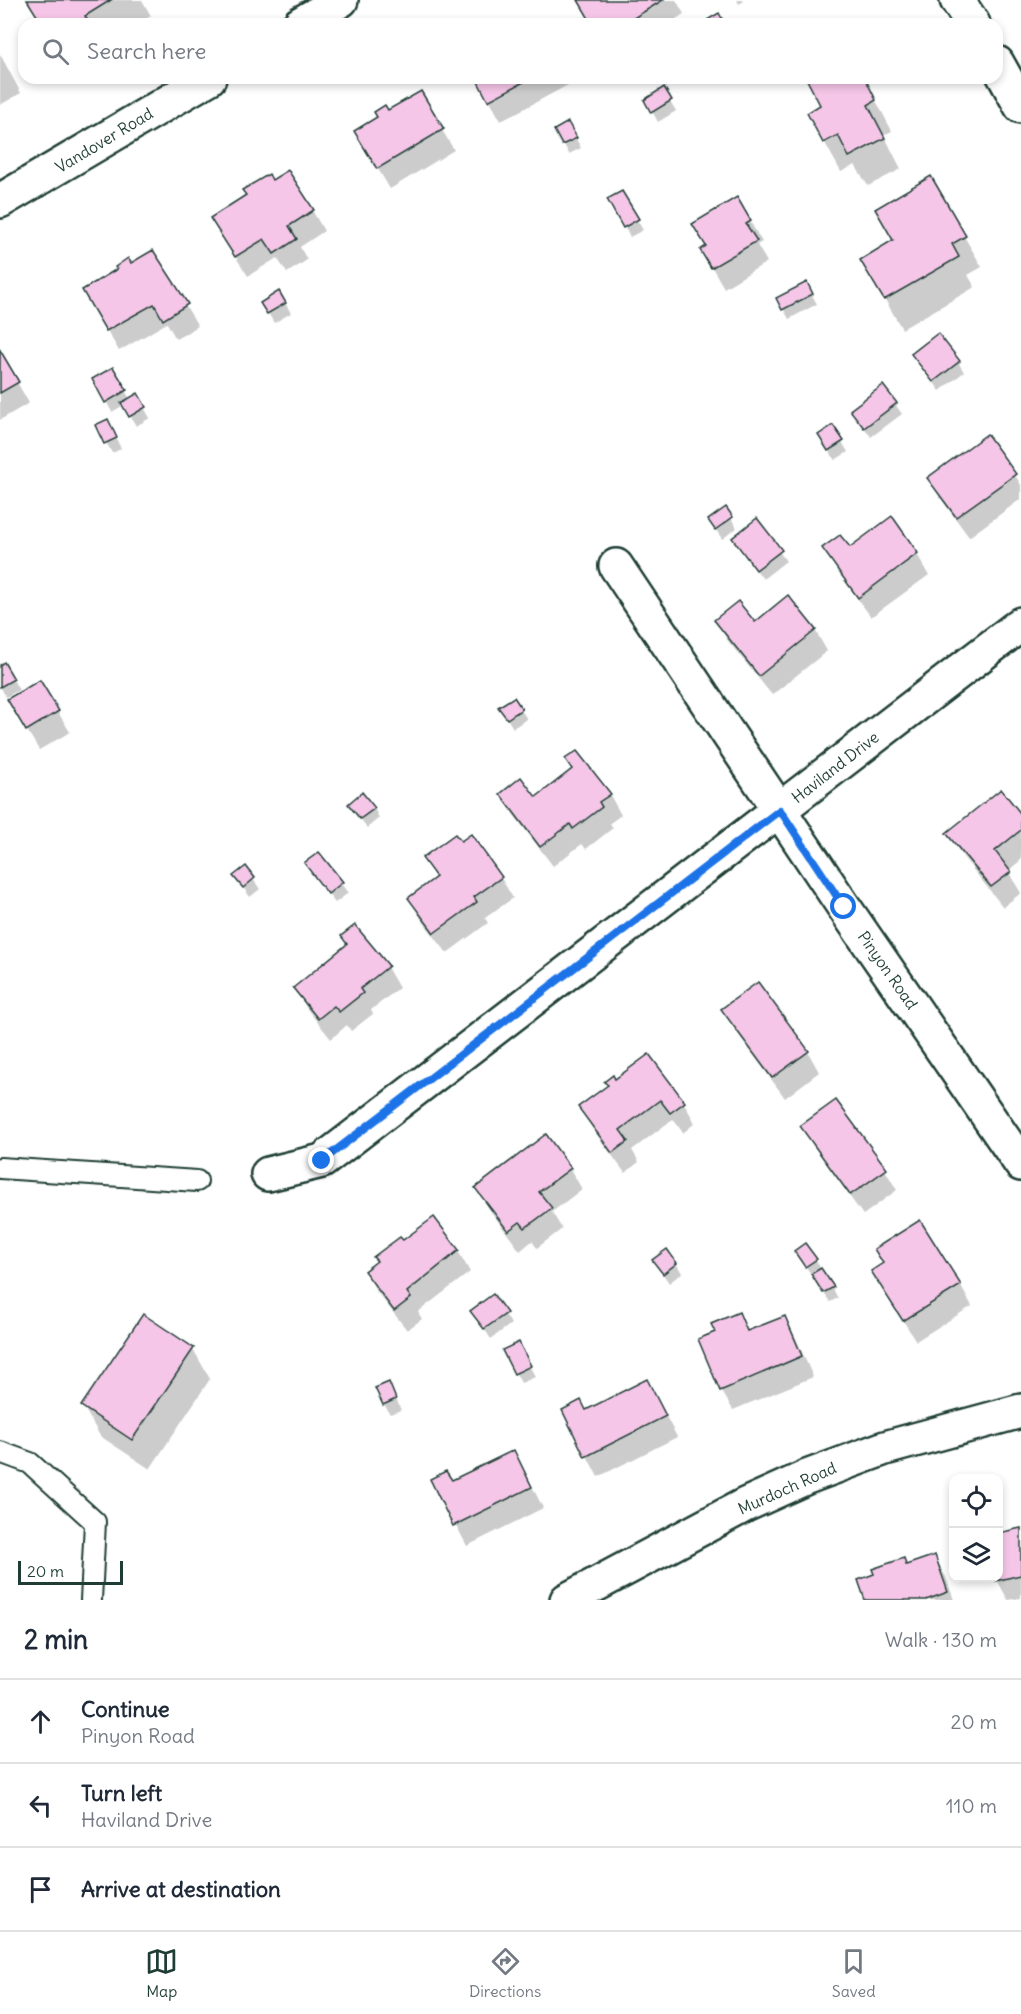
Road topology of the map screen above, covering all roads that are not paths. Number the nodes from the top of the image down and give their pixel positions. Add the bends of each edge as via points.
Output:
1 (341, 0) edge
2 (957, 0) edge
3 (310, 18) edge
4 (969, 18) edge
5 (1003, 74) edge
6 (199, 84) edge
7 (1021, 106) edge
8 (0, 201) edge
9 (616, 566) dead end
10 (1021, 624) edge
11 (780, 810) junction
12 (1021, 1164) edge
13 (0, 1168) edge
14 (268, 1174) dead end
15 (197, 1181) dead end
16 (1021, 1411) edge
17 (0, 1452) edge
18 (91, 1600) edge
19 (567, 1600) edge

1 - 3 street
2 - 4 street
5 - 7 street
6 - 8 street, Vandover Road
9 - 11 street, Pinyon Road
10 - 11 street, Haviland Drive
11 - 12 street, Pinyon Road
11 - 14 street, Haviland Drive via 322,1161
13 - 15 lane
16 - 19 street, Murdoch Road via 885,1448 807,1477 745,1505
17 - 18 lane via 30,1463 95,1522

